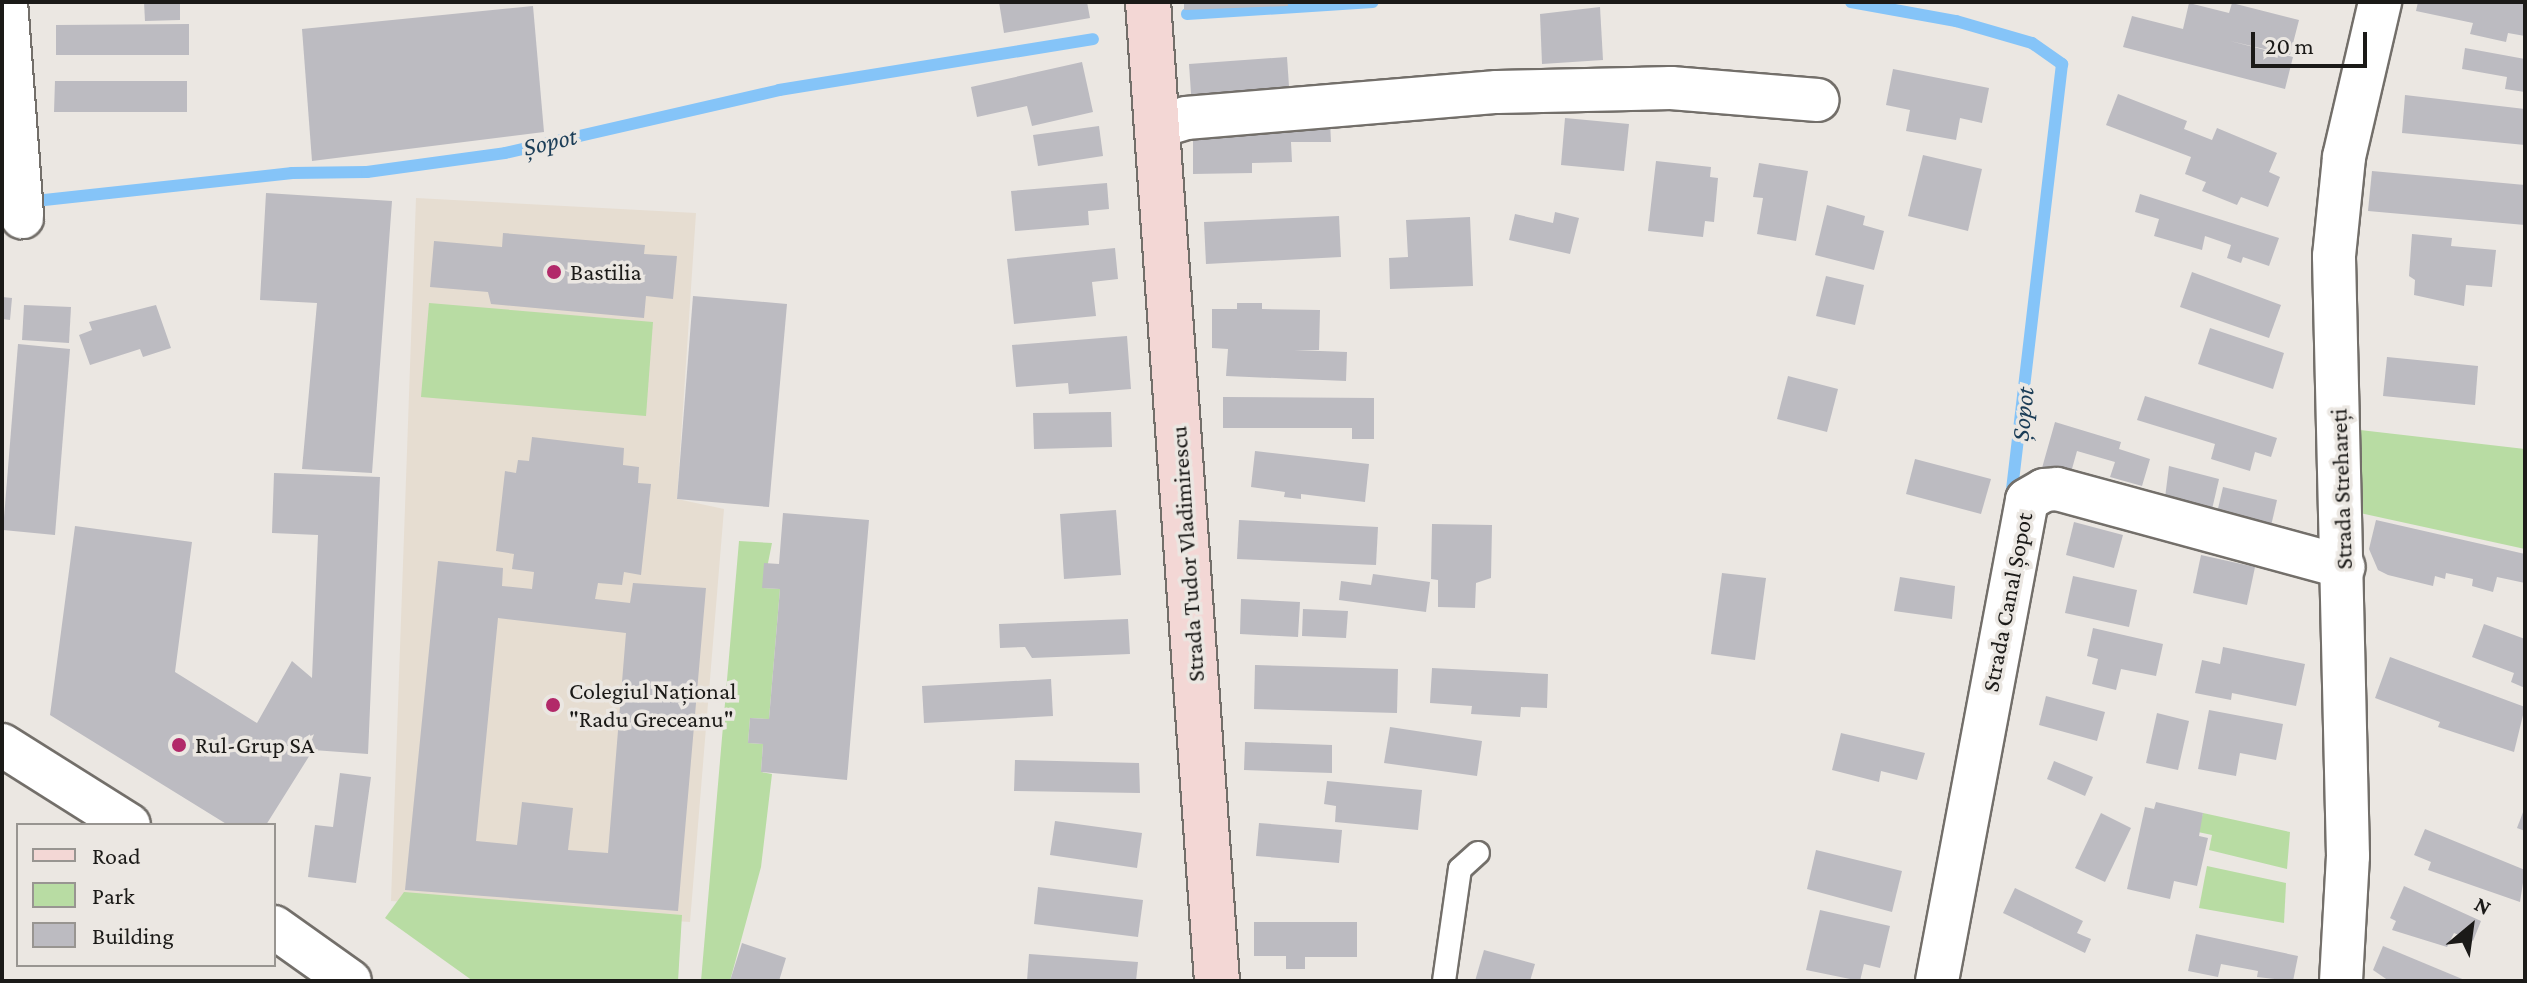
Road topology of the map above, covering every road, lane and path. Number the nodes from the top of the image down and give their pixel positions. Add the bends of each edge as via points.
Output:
1 (6, 2) edge
2 (1148, 2) edge
3 (2380, 2) edge
4 (1818, 100) dead end
5 (1157, 127) junction
6 (22, 217) dead end
7 (2344, 567) junction
8 (2, 745) edge
9 (126, 823) edge
10 (1478, 853) dead end
11 (276, 928) edge
12 (350, 981) edge
13 (1217, 981) edge
14 (1444, 981) edge
15 (1937, 981) edge
16 (2341, 981) edge

1 - 6 street
2 - 5 main road, Strada Tudor Vladimirescu
3 - 7 street, Strada Strehareți via 2344,157 2334,256
4 - 5 street via 1671,88 1521,91 1353,101 1186,118
5 - 13 main road, Strada Tudor Vladimirescu
7 - 15 street, Strada Canal Șopot via 2057,489 2027,500
7 - 16 street, Strada Strehareți via 2348,856
8 - 9 street
10 - 14 lane via 1460,869
11 - 12 street

